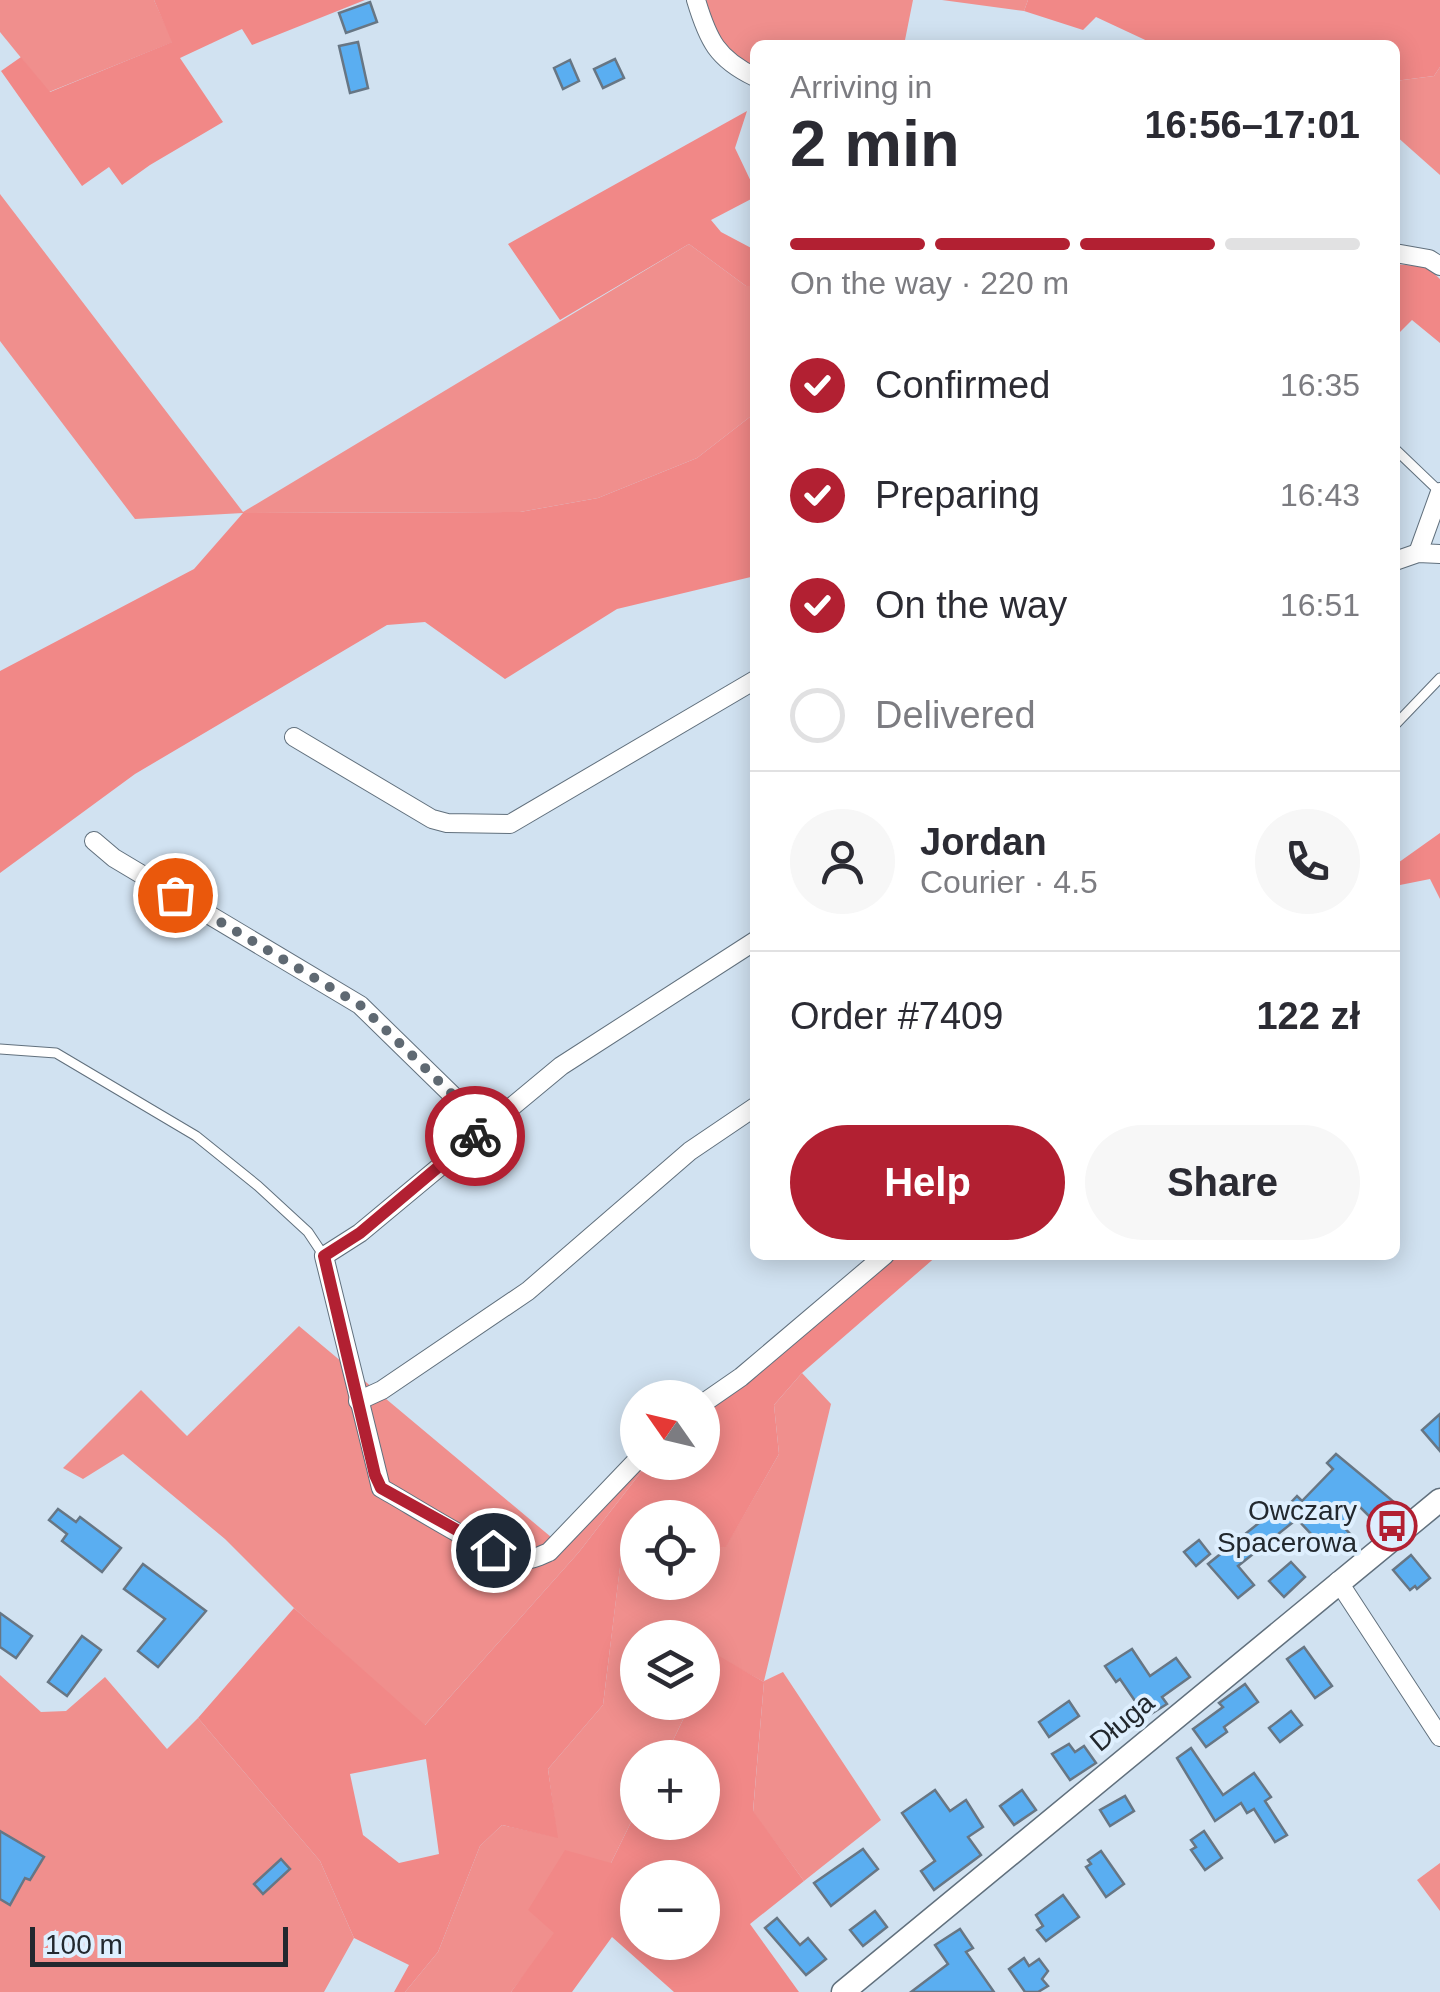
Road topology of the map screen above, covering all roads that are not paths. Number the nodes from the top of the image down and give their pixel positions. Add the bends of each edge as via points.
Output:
1 (696, 0) edge
2 (750, 75) edge
3 (1400, 254) edge
4 (1440, 266) edge
5 (1400, 454) edge
6 (1440, 492) edge
7 (1418, 553) junction
8 (1440, 554) edge
9 (1400, 559) edge
10 (1440, 678) edge
11 (750, 683) edge
12 (1400, 719) edge
13 (294, 738) dead end
14 (94, 842) dead end
15 (750, 944) edge
16 (0, 1049) edge
17 (750, 1109) edge
18 (486, 1127) junction
19 (324, 1256) junction
20 (879, 1260) edge
21 (720, 1392) edge
22 (358, 1401) junction
23 (620, 1479) edge
24 (1440, 1500) edge
25 (1338, 1581) junction
26 (1440, 1737) edge
27 (842, 1992) edge

1 - 2 street via 719,55
3 - 4 street
5 - 6 lane
6 - 7 street
7 - 8 street
7 - 9 street
10 - 12 lane
11 - 13 street via 510,824 432,820
14 - 18 street via 360,1005
15 - 18 street via 560,1066
16 - 19 lane via 56,1053 196,1136 308,1232
17 - 22 street via 690,1150 528,1291
18 - 19 street
19 - 22 street
20 - 21 street
22 - 23 street via 381,1488 516,1559 549,1552
24 - 25 street, Długa
25 - 26 street
25 - 27 street, Długa

